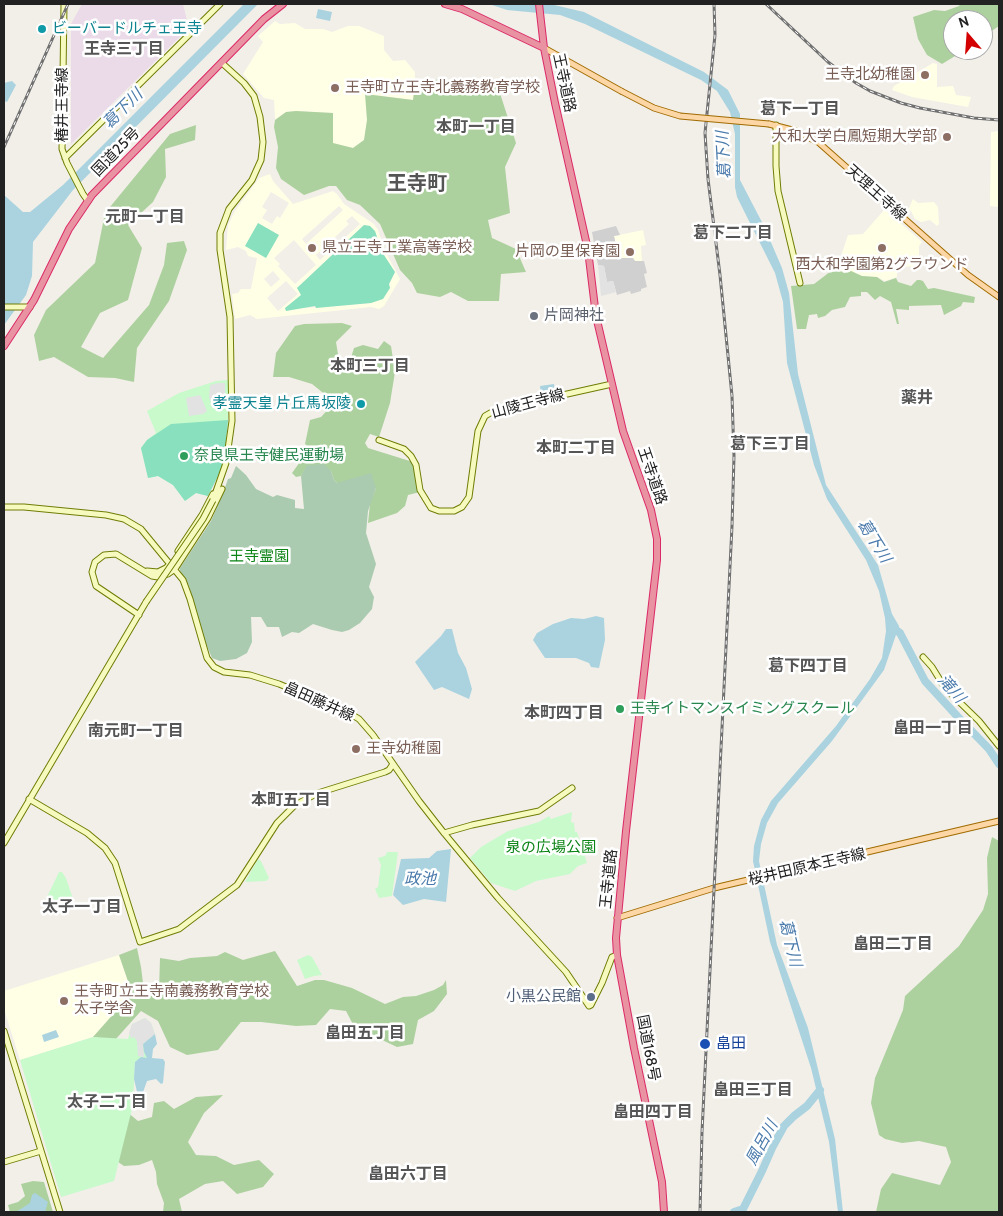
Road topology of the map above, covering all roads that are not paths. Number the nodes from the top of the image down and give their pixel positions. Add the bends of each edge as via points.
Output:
1 (64, 4) edge
2 (220, 4) edge
3 (282, 4) edge
4 (445, 4) edge
5 (539, 4) edge
6 (544, 48) junction
7 (222, 63) junction
8 (776, 125) junction
9 (65, 158) junction
10 (88, 201) junction
11 (800, 283) dead end
12 (999, 297) edge
13 (4, 307) edge
14 (30, 307) junction
15 (4, 346) edge
16 (612, 384) junction
17 (379, 440) dead end
18 (222, 479) junction
19 (4, 507) edge
20 (170, 564) junction
21 (174, 569) junction
22 (143, 571) junction
23 (138, 614) junction
24 (923, 657) dead end
25 (999, 746) edge
26 (393, 764) junction
27 (572, 788) dead end
28 (29, 799) junction
29 (999, 821) edge
30 (444, 833) junction
31 (4, 843) edge
32 (618, 918) junction
33 (618, 955) junction
34 (4, 1031) edge
35 (41, 1151) junction
36 (4, 1162) edge
37 (60, 1212) edge
38 (664, 1212) edge

1 - 9 street, 椿井王寺線 via 62,144
2 - 9 street
3 - 7 highway, 国道25号
4 - 6 highway
5 - 6 highway
6 - 8 main road, 天理王寺線, bridge via 654,108 680,116
6 - 16 highway, 王寺道路 via 581,212 596,316
7 - 10 highway, 国道25号
7 - 18 street via 254,96 263,142 252,180 229,209 220,233 230,317 232,421 230,449
8 - 11 street via 778,191
8 - 12 main road, 天理王寺線 via 803,134 824,147 968,275
9 - 10 street, 椿井王寺線
10 - 14 highway, 国道25号 via 62,242
13 - 14 street
14 - 15 highway, 国道25号
16 - 17 street, 山陵王寺線 via 509,407 485,416 478,431 469,497 462,507 454,511 431,508 420,490 416,465 411,456 404,449
16 - 32 highway, 王寺道路 via 630,453 653,518 657,549
18 - 20 street
18 - 21 street via 222,489 212,512
18 - 23 street, bridge via 203,519
19 - 20 street, 畠田藤井線 via 120,518 141,529
20 - 21 street, 畠田藤井線
20 - 22 street via 158,572
21 - 22 street via 158,577
21 - 26 street, 畠田藤井線 via 185,586 207,658 214,667 279,684 355,716
22 - 23 street via 111,554 99,557 92,572 98,588
23 - 28 street
24 - 25 street via 945,688
26 - 28 street via 385,772 318,793 295,805 277,823 237,885 183,927 140,942 109,852 94,837
26 - 30 street, 畠田藤井線
27 - 30 street via 539,811
28 - 31 street
29 - 32 main road, 桜井田原本王寺線 via 714,888
30 - 33 street, 畠田藤井線 via 566,972 589,1006 612,957
32 - 33 highway, 国道168号
33 - 38 highway, 国道168号 via 662,1182
34 - 35 street
35 - 36 street
35 - 37 street

